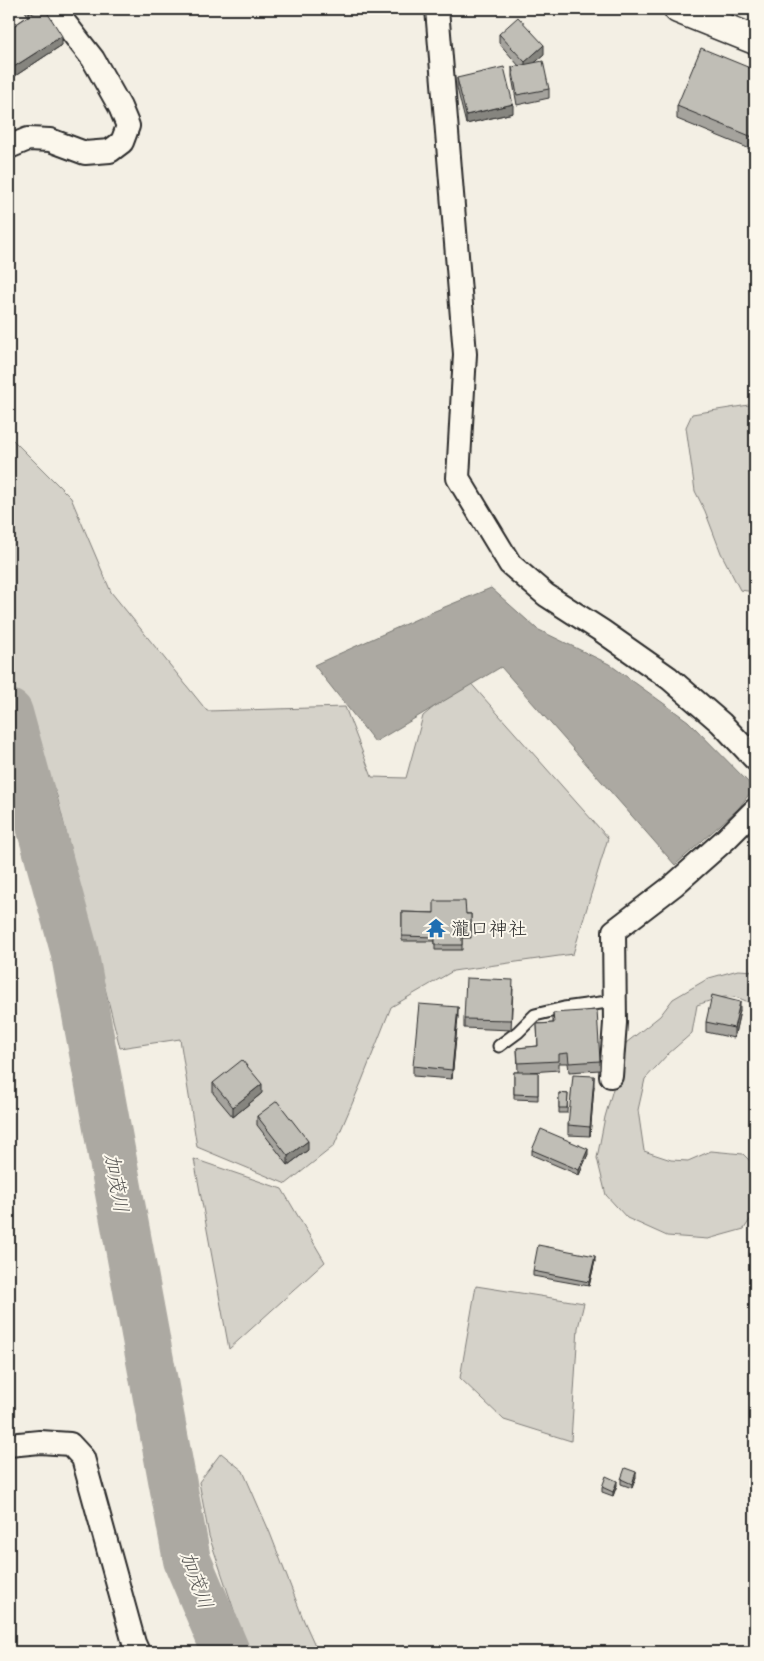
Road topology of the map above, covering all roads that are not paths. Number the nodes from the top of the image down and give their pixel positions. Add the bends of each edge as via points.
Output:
1 (54, 9) edge
2 (437, 9) edge
3 (678, 9) edge
4 (755, 40) edge
5 (9, 147) edge
6 (755, 760) edge
7 (755, 810) edge
8 (615, 1001) junction
9 (500, 1046) dead end
10 (611, 1076) dead end
11 (9, 1445) edge
12 (138, 1652) edge

1 - 5 street via 93,59 128,126 122,142 110,151 85,152 50,140 35,139
2 - 6 street via 464,354 458,478 510,564 546,595 669,678 721,723
3 - 4 main road
7 - 8 street via 674,885 614,931
8 - 9 lane via 535,1015
8 - 10 street
11 - 12 street via 70,1444 83,1458

